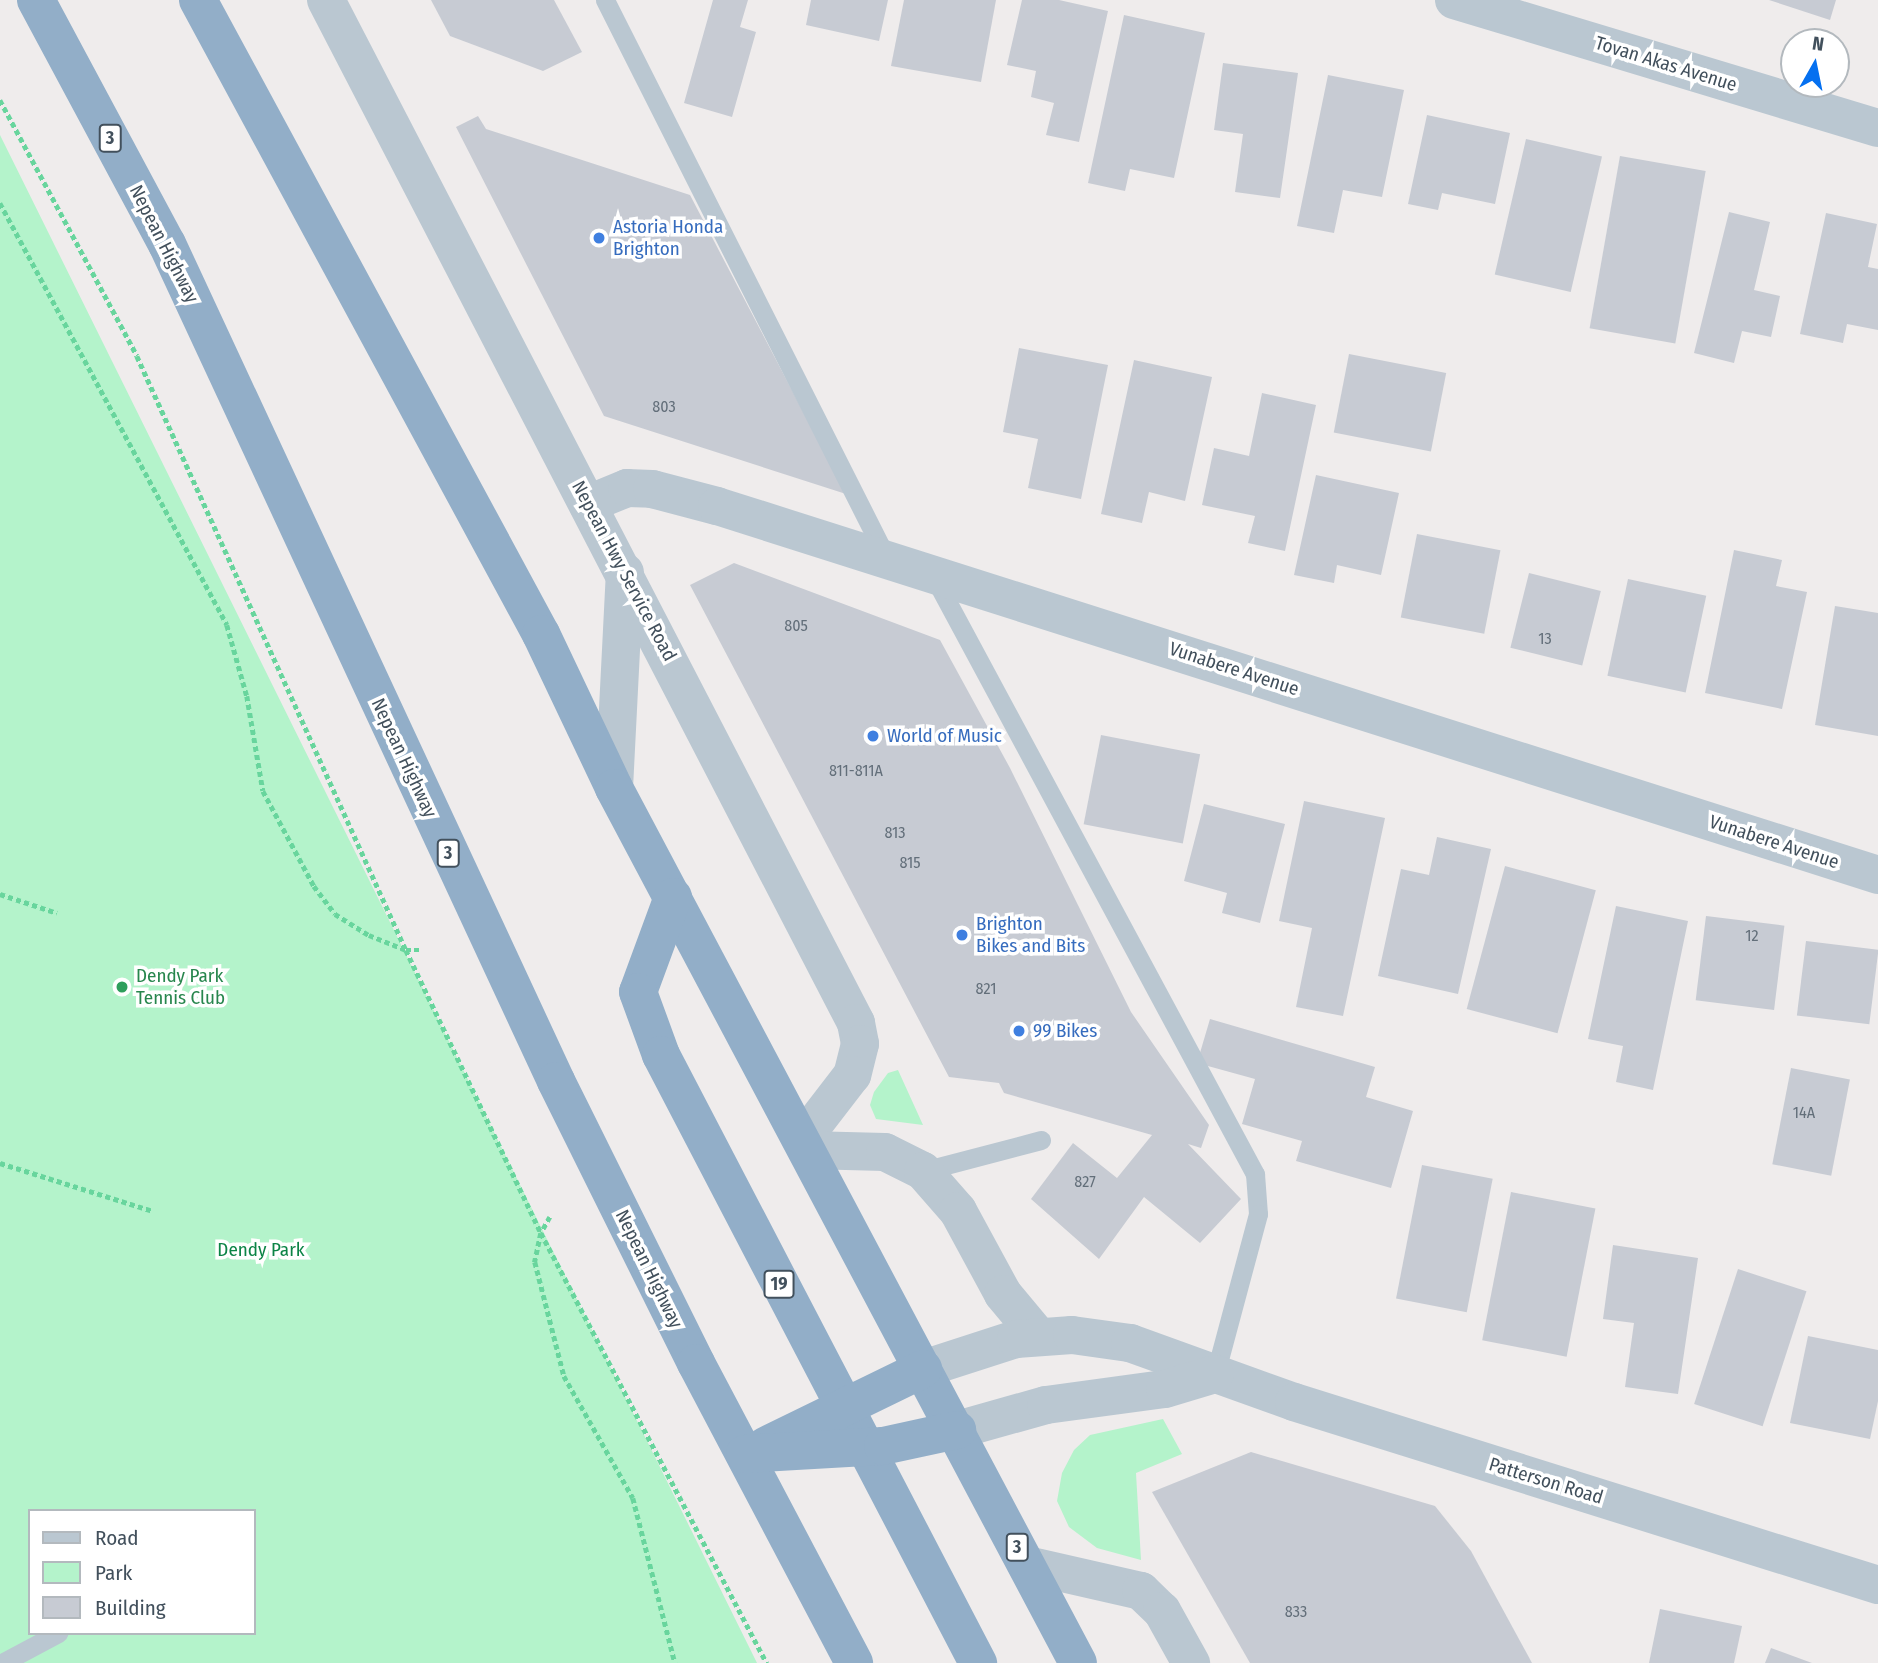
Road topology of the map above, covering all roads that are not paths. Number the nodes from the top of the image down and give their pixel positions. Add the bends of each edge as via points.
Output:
1 (198, 0) edge
2 (326, 0) edge
3 (605, 0) edge
4 (1454, 0) edge
5 (45, 11) edge
6 (1878, 128) edge
7 (588, 504) junction
8 (887, 559) junction
9 (625, 570) junction
10 (932, 573) junction
11 (614, 788) junction
12 (1878, 875) edge
13 (673, 897) junction
14 (1041, 1140) dead end
15 (805, 1145) junction
16 (923, 1171) junction
17 (1038, 1336) junction
18 (923, 1369) junction
19 (1215, 1374) junction
20 (845, 1409) junction
21 (957, 1430) junction
22 (865, 1448) junction
23 (745, 1454) junction
24 (1027, 1565) junction
25 (1878, 1585) edge
26 (54, 1635) edge
27 (2, 1663) edge
28 (854, 1663) edge
29 (978, 1663) edge
30 (1078, 1663) edge
31 (1191, 1663) edge

1 - 11 highway, 3 via 541,634
2 - 7 street, Nepean Hwy Service Road
3 - 8 lane
4 - 6 street, Tovan Akas Avenue
5 - 23 highway, Nepean Highway / 3 via 167,244 556,1081
7 - 8 street, Vunabere Avenue via 618,489 652,489
7 - 9 street, Nepean Hwy Service Road
8 - 10 street, Vunabere Avenue
9 - 11 street
9 - 15 street, Nepean Hwy Service Road via 856,1023 860,1044 852,1075
10 - 12 street, Vunabere Avenue
10 - 19 lane via 1255,1174 1258,1214
11 - 13 highway, 3
13 - 15 highway, 3
13 - 20 highway, 19 via 638,992 689,1113
14 - 16 lane
15 - 16 street via 884,1152
15 - 18 highway, 3
16 - 17 street via 958,1211 1003,1294
17 - 18 street, Patterson Road via 989,1345
17 - 19 street, Patterson Road via 1088,1336 1130,1343
18 - 20 highway
18 - 21 highway, 3
19 - 21 street via 1165,1390 1046,1405
19 - 25 street, Patterson Road
20 - 22 highway, 19
20 - 23 highway
21 - 22 highway
21 - 24 highway, 3
22 - 23 highway
22 - 29 highway, 19
23 - 28 highway, Nepean Highway / 3
24 - 30 highway, 3
24 - 31 street via 1141,1591 1162,1611
26 - 27 lane

